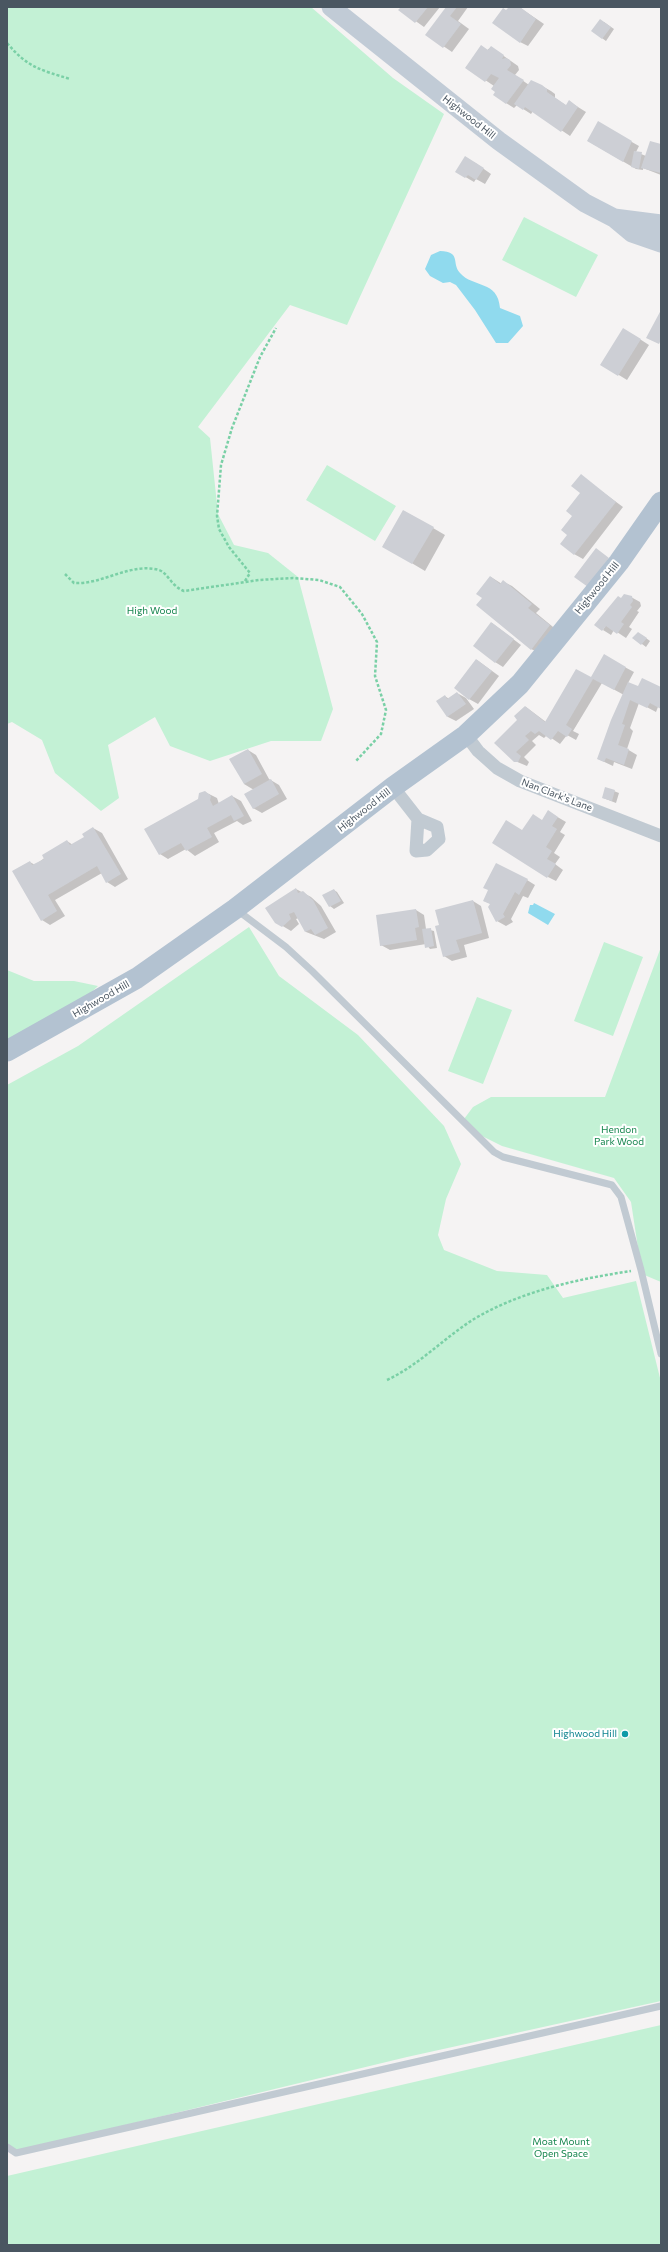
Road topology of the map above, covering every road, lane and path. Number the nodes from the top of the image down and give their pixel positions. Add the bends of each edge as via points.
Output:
1 (331, 7) edge
2 (7, 43) edge
3 (70, 79) dead end
4 (614, 218) junction
5 (661, 224) edge
6 (661, 243) edge
7 (276, 328) dead end
8 (661, 502) edge
9 (65, 574) dead end
10 (245, 582) junction
11 (466, 735) junction
12 (356, 761) dead end
13 (394, 787) junction
14 (418, 819) dead end
15 (661, 836) edge
16 (235, 909) junction
17 (7, 1051) edge
18 (641, 1270) junction
19 (661, 1354) edge
20 (387, 1380) dead end
21 (661, 2006) edge
22 (7, 2148) edge

1 - 4 main road, Highwood Hill via 499,141 585,203
2 - 3 path via 26,63 38,70
4 - 5 main road, Highwood Hill
4 - 6 main road, Highwood Hill via 632,233
7 - 10 path via 260,357 232,428 221,465 217,516 219,529 229,547 250,573
8 - 11 main road, Highwood Hill via 619,562 520,684
9 - 10 path via 74,583 82,584 135,570 159,570 173,586 184,591
10 - 12 path via 293,578 330,583 340,587 351,599 370,627 377,642 375,676 385,703 386,717 377,741
11 - 13 main road, Highwood Hill
11 - 15 street, Nan Clark's Lane via 478,751 497,768 520,781
13 - 14 street
13 - 16 main road, Highwood Hill
16 - 17 main road, Highwood Hill via 137,978
16 - 18 lane via 286,947 312,971 494,1152 503,1157 612,1184 621,1197
18 - 19 lane
18 - 20 path via 585,1279 513,1301 475,1319 402,1373
21 - 22 lane via 16,2153

